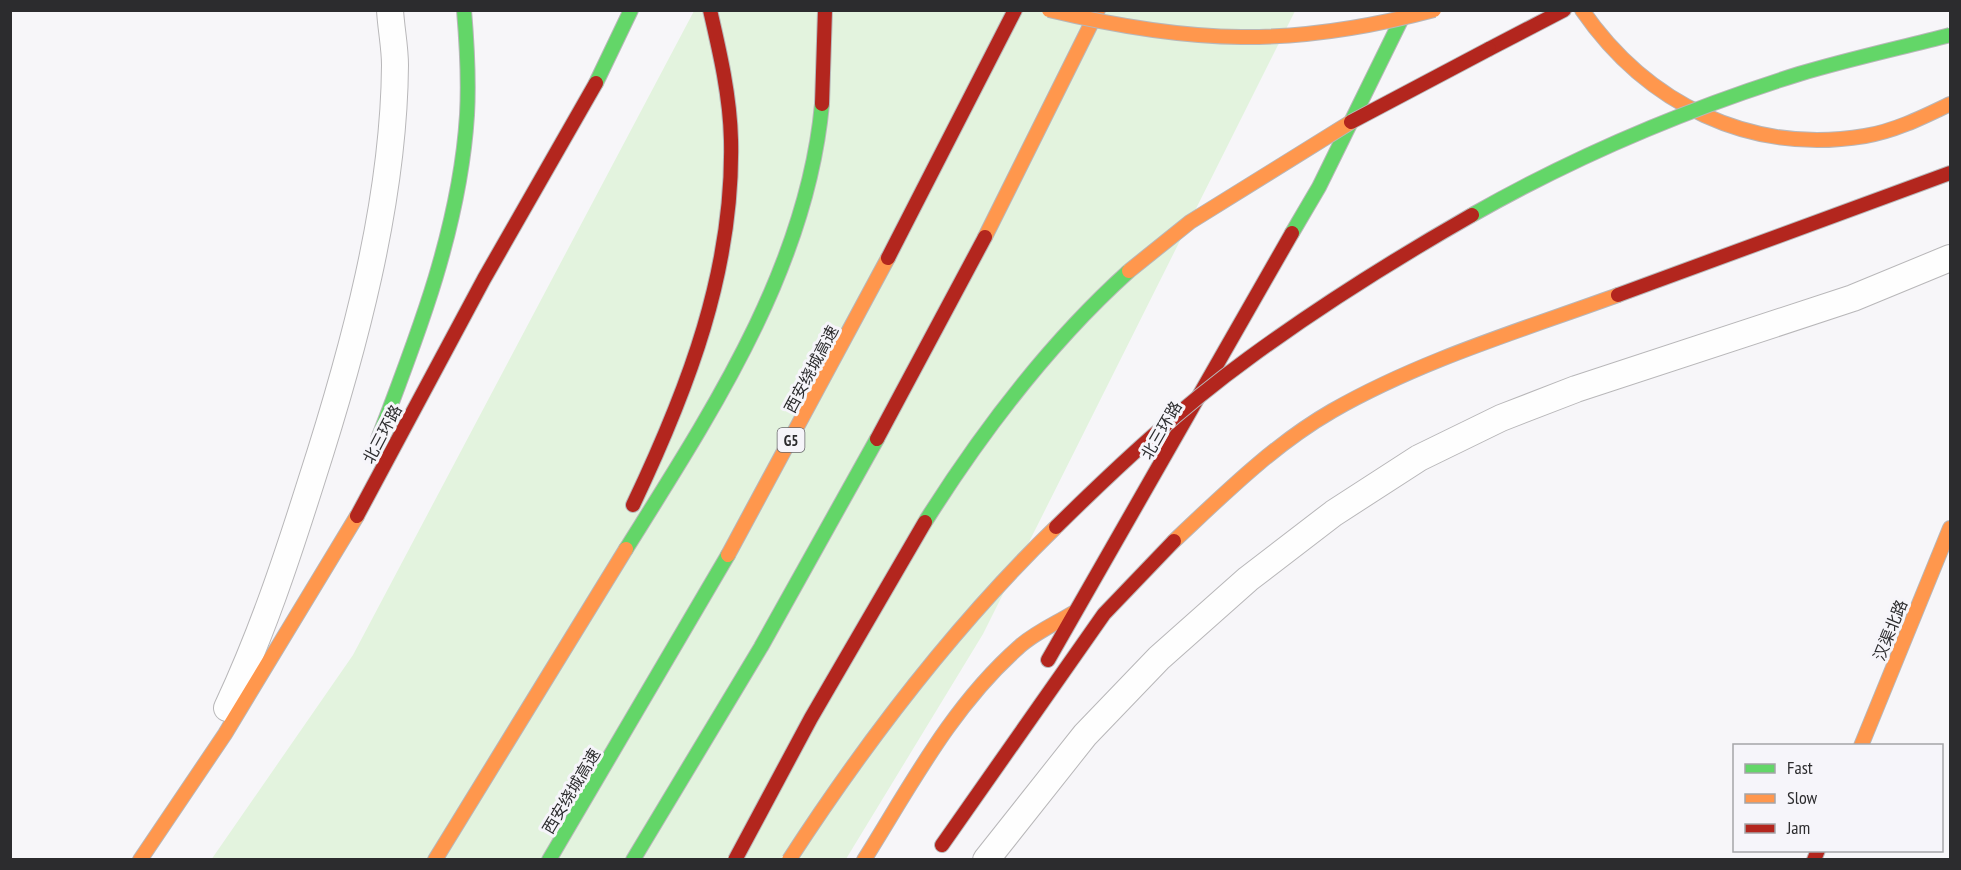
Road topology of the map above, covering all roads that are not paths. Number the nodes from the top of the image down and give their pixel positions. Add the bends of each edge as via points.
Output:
1 (390, 10) edge
2 (464, 10) edge
3 (631, 10) edge
4 (710, 10) edge
5 (825, 10) edge
6 (1015, 10) edge
7 (1049, 10) edge
8 (1098, 10) edge
9 (1406, 10) edge
10 (1434, 10) edge
11 (1564, 10) edge
12 (1582, 10) edge
13 (1950, 34) edge
14 (1950, 104) edge
15 (1950, 173) edge
16 (1950, 258) edge
17 (1950, 528) edge
18 (1076, 610) junction
19 (290, 629) junction
20 (1041, 672) dead end
21 (534, 701) junction
22 (1018, 712) dead end
23 (1862, 744) edge
24 (182, 799) junction
25 (942, 845) junction
26 (140, 860) edge
27 (435, 860) edge
28 (549, 860) edge
29 (633, 860) edge
30 (735, 860) edge
31 (789, 860) edge
32 (864, 860) edge
33 (934, 860) edge
34 (986, 860) edge

1 - 24 street via 395,64 382,197 345,367 278,588 250,658
2 - 19 main road via 466,128 457,189 423,320 371,457
3 - 19 main road, 北三环路 via 602,73 484,279 342,544
4 - 21 main road via 732,140 718,287 700,352 622,526
5 - 21 main road via 824,78 816,148 792,236 772,288 705,422
6 - 28 main road, 西安绕城高速 / G5 via 842,347 730,551
7 - 10 main road, bridge via 1134,30 1230,40 1329,33
8 - 29 main road via 1028,156 883,427 761,647
9 - 18 main road, 北三环路 via 1319,187
11 - 30 main road, bridge via 1304,148 1153,249 1099,297 1012,395 941,494
12 - 14 main road via 1625,64 1666,95 1717,122 1748,132 1809,142 1842,141 1901,127
13 - 31 main road, bridge via 1832,63 1662,123 1578,158 1426,239 1295,324 1170,420 1048,533 912,686 867,744
15 - 25 main road via 1405,373 1331,412 1292,438 1228,490 1104,614
16 - 34 street via 1853,297 1576,388 1501,418 1419,458 1334,513 1248,579 1159,658 1085,735
17 - 23 main road, 汉渠北路
18 - 20 main road, 北三环路
18 - 32 main road via 1021,645 978,686 957,712
19 - 24 main road, 北三环路
21 - 27 main road
22 - 25 main road
24 - 26 main road, 北三环路
25 - 33 main road

